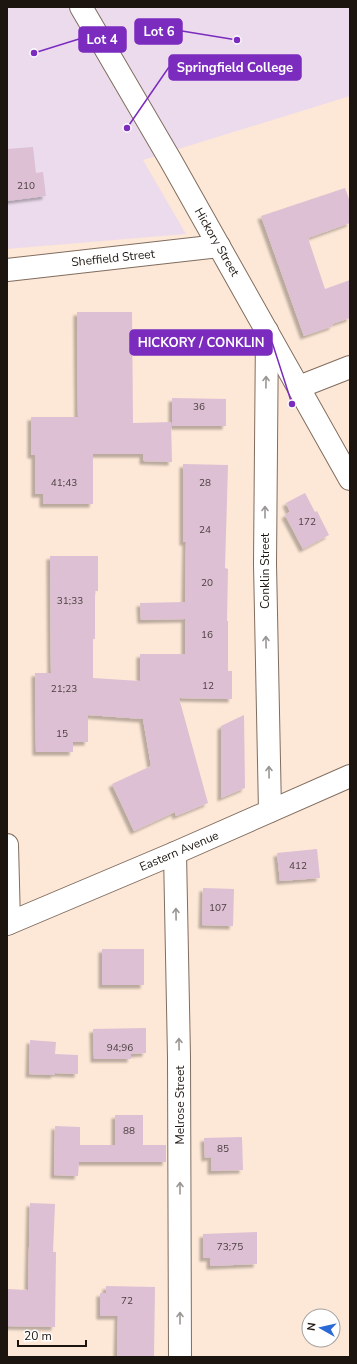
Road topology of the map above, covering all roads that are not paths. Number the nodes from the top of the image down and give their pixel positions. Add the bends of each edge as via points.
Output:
1 (81, 7) edge
2 (219, 246) junction
3 (7, 270) edge
4 (267, 330) junction
5 (350, 366) edge
6 (299, 387) junction
7 (350, 479) edge
8 (350, 776) edge
9 (270, 811) junction
10 (7, 845) edge
11 (175, 853) junction
12 (8, 923) edge
13 (180, 1357) edge

1 - 2 street, Hickory Street
2 - 3 street, Sheffield Street
2 - 4 street, Hickory Street
4 - 6 street, Hickory Street
9 -> 4 street, Conklin Street via 265,564
5 - 6 street
6 - 7 street, Hickory Street
8 - 9 street, Eastern Avenue
9 - 11 street, Eastern Avenue
10 - 12 street
11 - 12 street, Eastern Avenue
13 -> 11 street, Melrose Street via 180,1065

